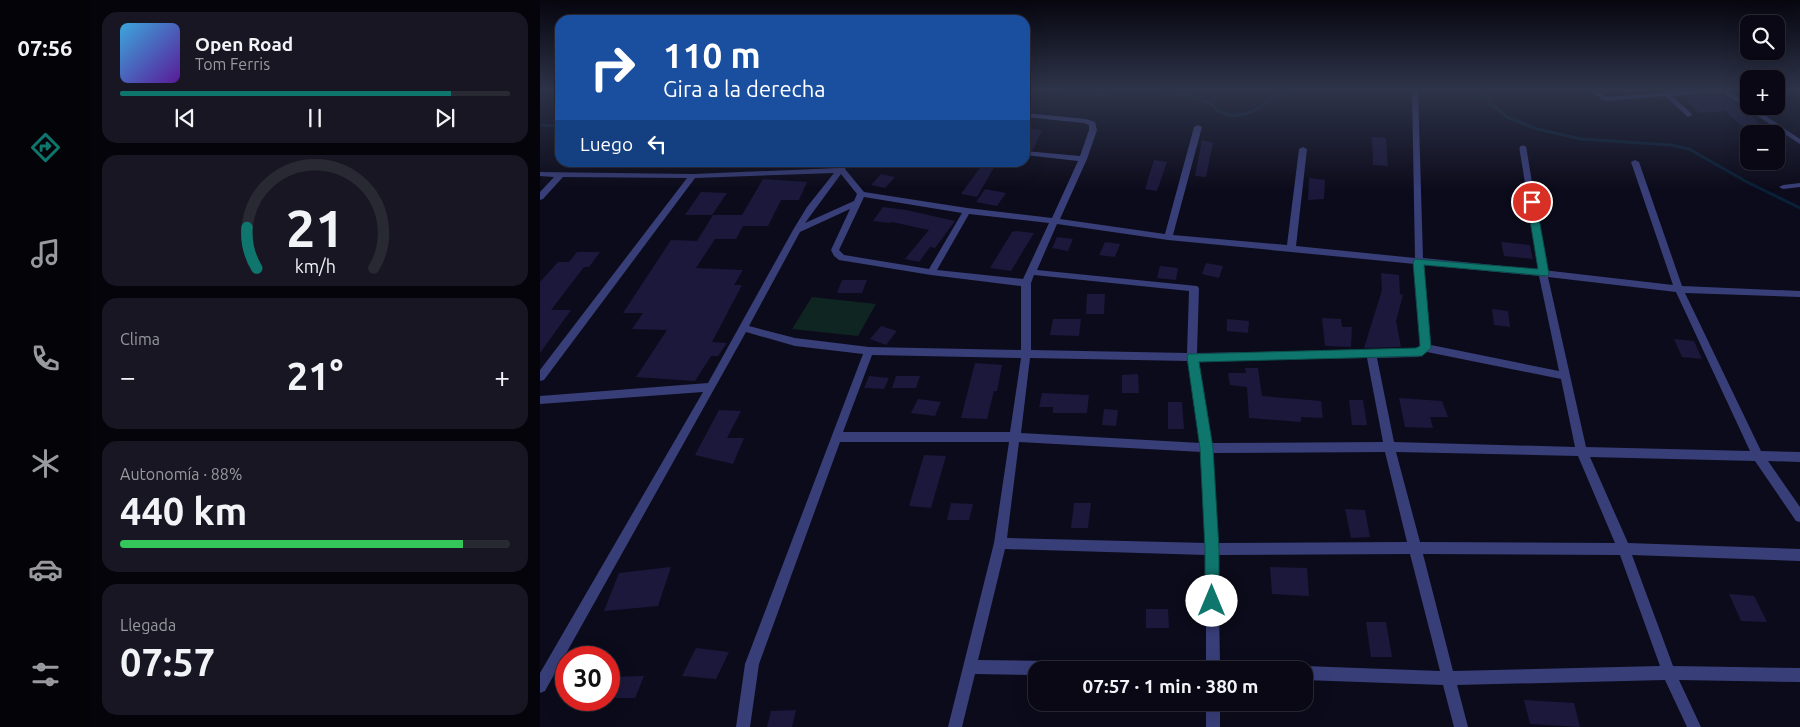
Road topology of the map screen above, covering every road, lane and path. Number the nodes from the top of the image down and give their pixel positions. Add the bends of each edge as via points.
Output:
1 (1090, 123) edge
2 (1416, 123) edge
3 (1771, 123) edge
4 (1198, 128) dead end
5 (1800, 142) edge
6 (1303, 149) dead end
7 (1522, 149) dead end
8 (1030, 154) edge
9 (1083, 159) junction
10 (1635, 162) dead end
11 (829, 167) edge
12 (843, 167) edge
13 (845, 167) edge
14 (540, 174) edge
15 (560, 176) junction
16 (693, 176) junction
17 (1800, 185) edge
18 (1783, 187) dead end
19 (861, 194) junction
20 (540, 197) edge
21 (856, 204) junction
22 (967, 211) junction
23 (1055, 221) junction
24 (797, 230) junction
25 (1168, 237) junction
26 (1291, 248) junction
27 (1418, 262) junction
28 (930, 272) junction
29 (1030, 272) junction
30 (1544, 274) junction
31 (1026, 283) junction
32 (1679, 289) junction
33 (1800, 294) edge
34 (744, 328) junction
35 (1426, 348) junction
36 (869, 351) junction
37 (1026, 354) junction
38 (1371, 354) junction
39 (1192, 357) junction
40 (1566, 376) junction
41 (540, 377) edge
42 (711, 387) junction
43 (540, 400) edge
44 (836, 437) junction
45 (1014, 437) junction
46 (1389, 447) junction
47 (1207, 448) junction
48 (1582, 452) junction
49 (1758, 456) junction
50 (1800, 457) edge
51 (1800, 517) edge
52 (1000, 543) junction
53 (1414, 548) junction
54 (1212, 549) junction
55 (1624, 549) junction
56 (1800, 556) edge
57 (1213, 661) edge
58 (969, 667) junction
59 (1028, 668) edge
60 (1313, 673) edge
61 (1669, 673) junction
62 (1800, 675) edge
63 (1449, 678) junction
64 (540, 686) edge
65 (1213, 711) edge
66 (743, 727) edge
67 (955, 727) edge
68 (1213, 727) edge
69 (1461, 727) edge
70 (1694, 727) edge

1 - 9 street via 1093,130
2 - 27 street
3 - 5 street
4 - 25 street
6 - 26 street
7 - 30 lane
8 - 9 street
9 - 23 street
10 - 32 street
11 - 16 street
12 - 24 street
13 - 19 street
14 - 15 street
15 - 16 street
15 - 20 street
16 - 41 street
17 - 18 street
19 - 21 street
19 - 22 street
21 - 24 street
21 - 28 street via 835,250 837,254 842,258
22 - 23 street
22 - 28 street
23 - 25 street
23 - 29 street
24 - 34 street
25 - 26 street
26 - 27 street
27 - 30 street
27 - 35 street
28 - 31 street
29 - 31 street
29 - 39 street via 1194,288
30 - 32 street
30 - 40 street
31 - 37 street
32 - 33 street
32 - 49 street
34 - 36 street via 795,342
34 - 42 street
35 - 38 street via 1418,353
35 - 40 street
36 - 37 street
36 - 44 street
37 - 39 street
37 - 45 street
38 - 39 street
38 - 46 street
39 - 47 street
40 - 48 street
42 - 43 street
42 - 64 street
44 - 45 street
44 - 66 street via 752,664
45 - 47 street
45 - 52 street
46 - 47 street
46 - 48 street
46 - 53 street
47 - 54 street
48 - 49 street
48 - 55 street
49 - 50 street
49 - 51 street
52 - 54 street
52 - 58 street
53 - 54 street
53 - 55 street
53 - 63 street
54 - 57 street
55 - 56 street
55 - 61 street
58 - 59 street
58 - 67 street
60 - 63 street
61 - 62 street
61 - 63 street
61 - 70 street
63 - 69 street
65 - 68 street

